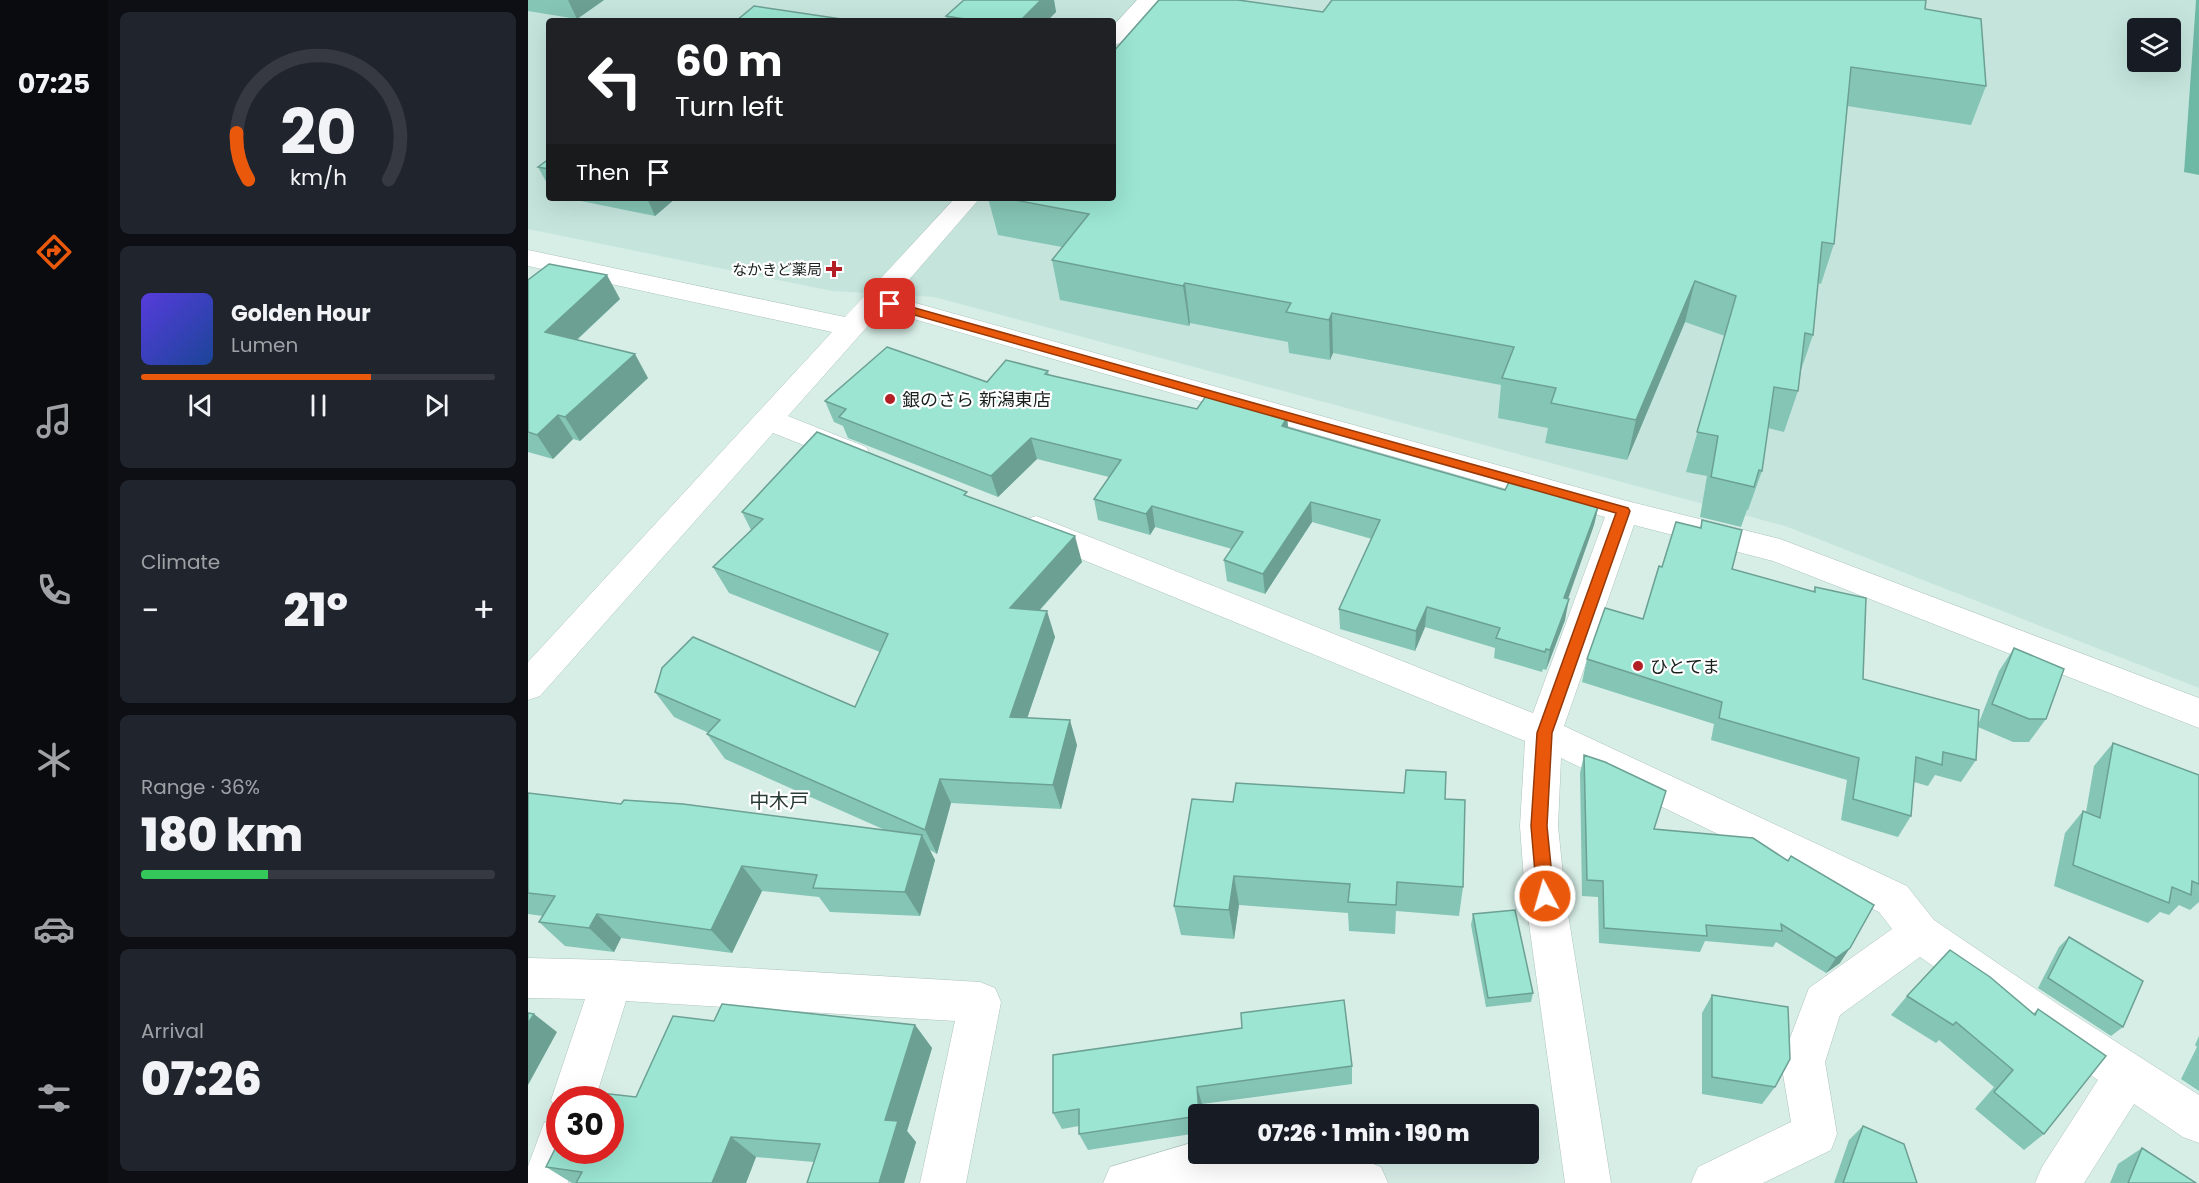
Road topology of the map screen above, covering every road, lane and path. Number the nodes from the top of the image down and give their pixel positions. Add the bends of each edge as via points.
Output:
1 (1148, 0) edge
2 (1116, 36) edge
3 (965, 201) edge
4 (528, 258) edge
5 (875, 300) junction
6 (850, 327) junction
7 (767, 419) junction
8 (890, 469) edge
9 (1623, 511) junction
10 (1000, 513) edge
11 (541, 652) edge
12 (528, 686) edge
13 (2199, 713) edge
14 (1544, 733) junction
15 (1920, 933) junction
16 (528, 978) edge
17 (612, 980) junction
18 (2127, 1075) junction
19 (578, 1086) edge
20 (2199, 1121) edge
21 (551, 1164) edge
22 (545, 1183) edge
23 (943, 1183) edge
24 (1126, 1183) edge
25 (1365, 1183) edge
26 (1588, 1183) edge
27 (1714, 1183) edge
28 (2058, 1183) edge

1 - 2 street
3 - 5 street
4 - 6 street
5 - 6 street
5 - 9 street
6 - 7 street
7 - 8 street
7 - 11 street
9 - 13 street via 1780,551
9 - 14 street
10 - 14 street
11 - 12 street
14 - 15 street via 1893,899
14 - 26 street via 1539,826 1544,884
15 - 18 street
15 - 27 street via 1824,1002 1803,1062 1815,1134
16 - 17 street
17 - 19 street
17 - 23 street via 980,1002
18 - 20 street
18 - 28 street
21 - 22 street
24 - 25 street via 1211,1160

